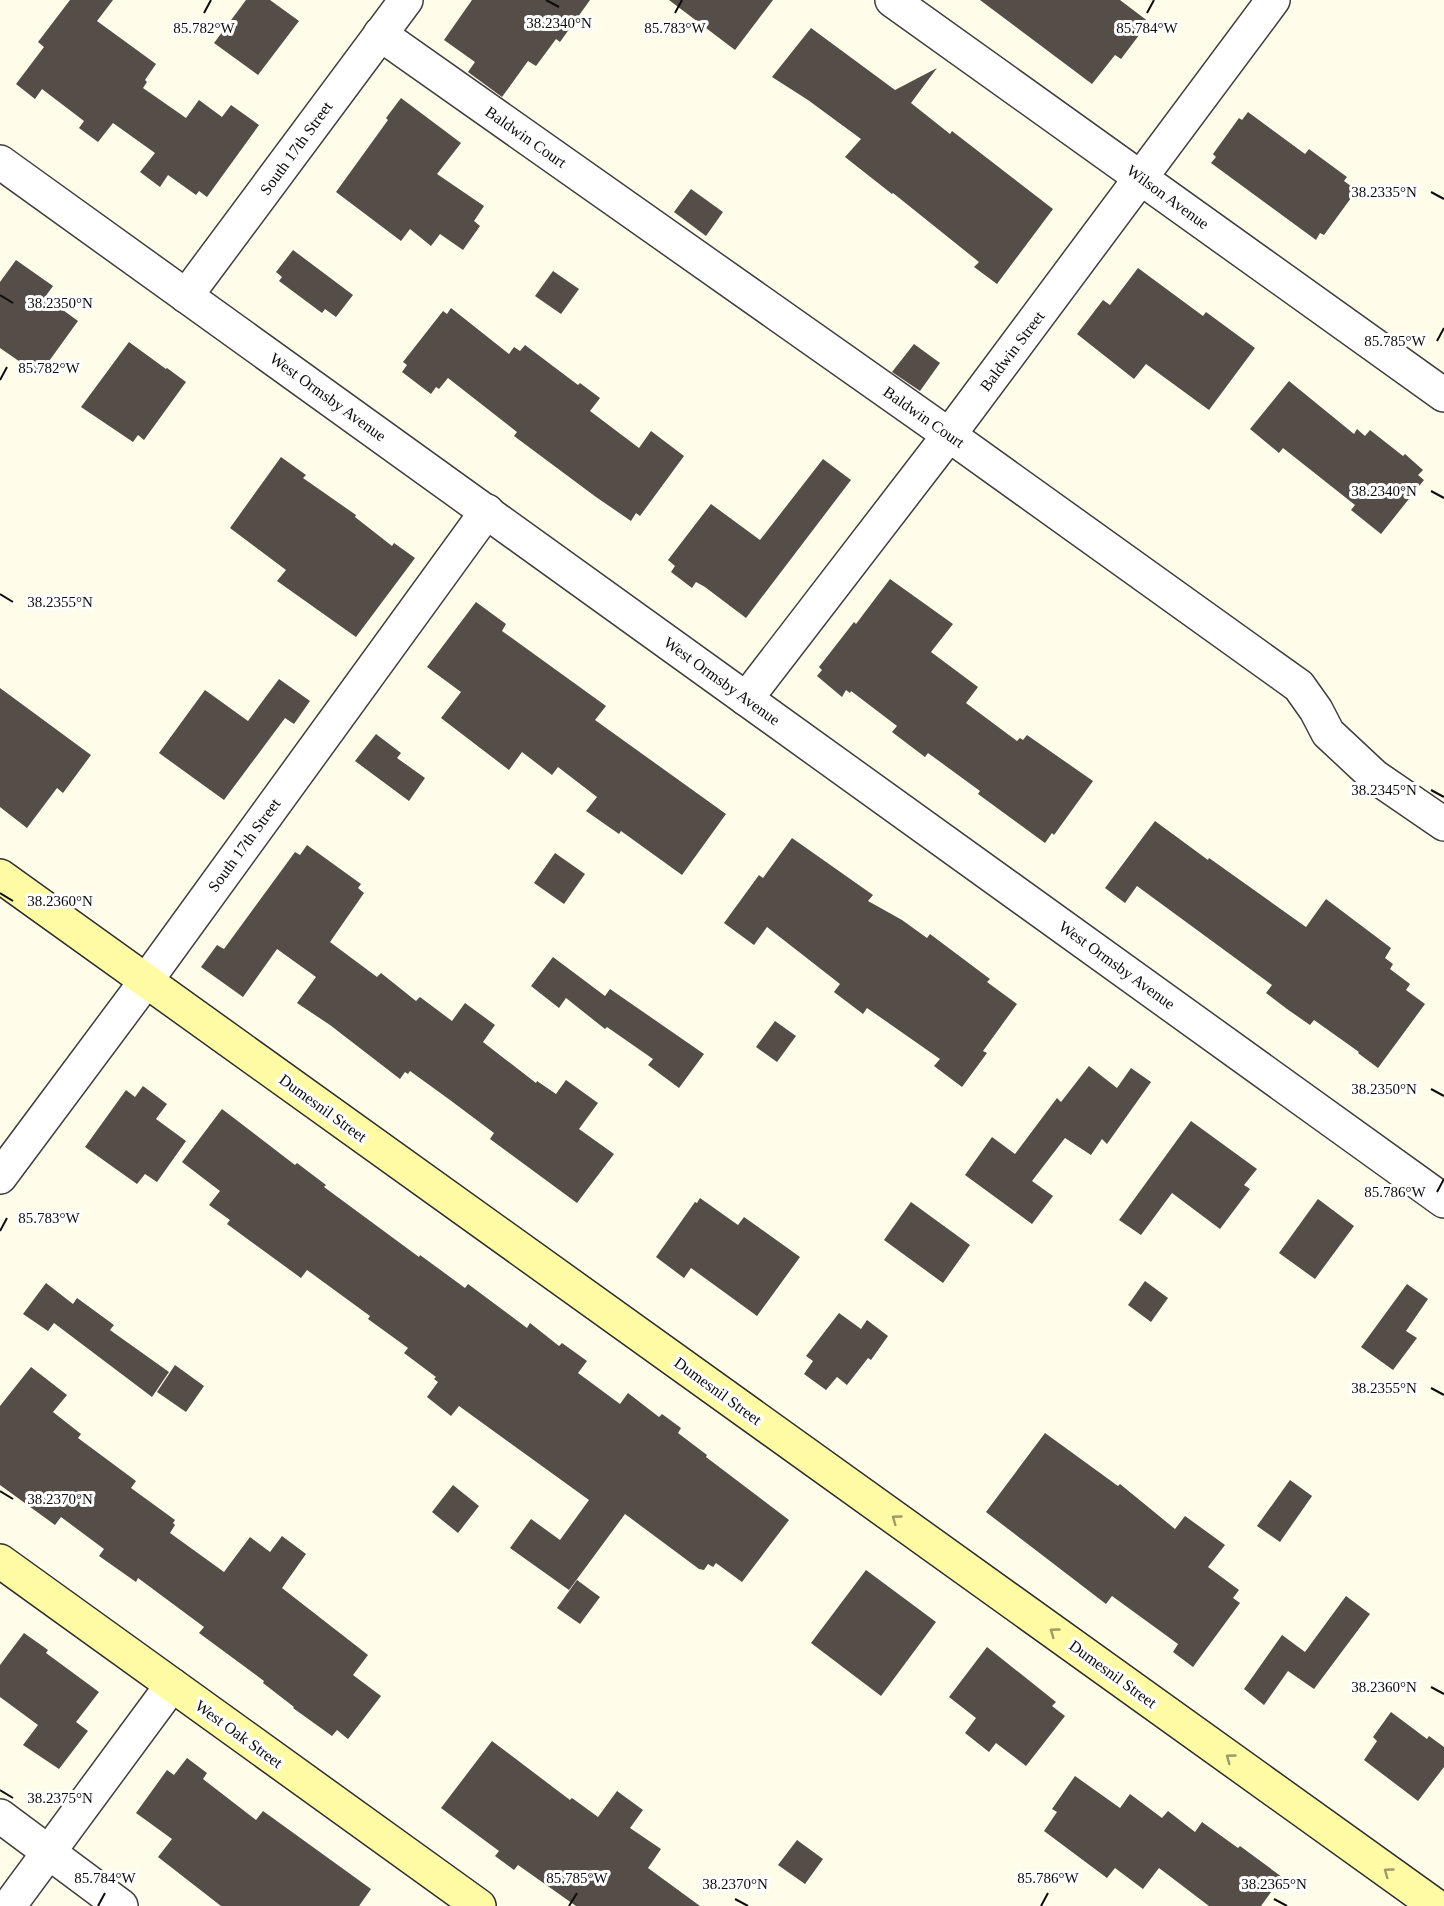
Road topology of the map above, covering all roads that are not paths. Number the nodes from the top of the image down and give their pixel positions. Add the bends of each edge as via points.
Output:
1 (406, 0) edge
2 (892, 0) edge
3 (1273, 0) edge
4 (380, 34) junction
5 (0, 162) edge
6 (1142, 178) junction
7 (186, 296) junction
8 (1444, 395) edge
9 (949, 435) junction
10 (487, 511) junction
11 (746, 699) junction
12 (1444, 824) edge
13 (0, 876) edge
14 (146, 981) junction
15 (0, 1178) edge
16 (1444, 1201) edge
17 (0, 1561) edge
18 (172, 1685) junction
19 (0, 1816) edge
20 (49, 1852) junction
21 (9, 1906) edge
22 (121, 1906) edge
23 (479, 1906) edge
24 (1436, 1906) edge

1 - 4 street, South 17th Street
2 - 6 street, Wilson Avenue
3 - 6 street, Baldwin Street
4 - 7 street, South 17th Street
4 - 9 street, Baldwin Court
5 - 7 street, West Ormsby Avenue
6 - 8 street, Wilson Avenue
6 - 9 street, Baldwin Street
7 - 10 street, West Ormsby Avenue
9 - 11 street, Baldwin Street
9 - 12 street, Baldwin Court via 1299,686 1328,733 1374,776
10 - 11 street, West Ormsby Avenue
10 - 14 street, South 17th Street
11 - 16 street, West Ormsby Avenue
13 - 14 main road, Dumesnil Street
14 - 15 street, South 17th Street
24 -> 14 main road, Dumesnil Street
17 - 18 main road, West Oak Street
18 - 20 street
18 - 23 main road, West Oak Street
19 - 20 street
20 - 21 street
20 - 22 street

